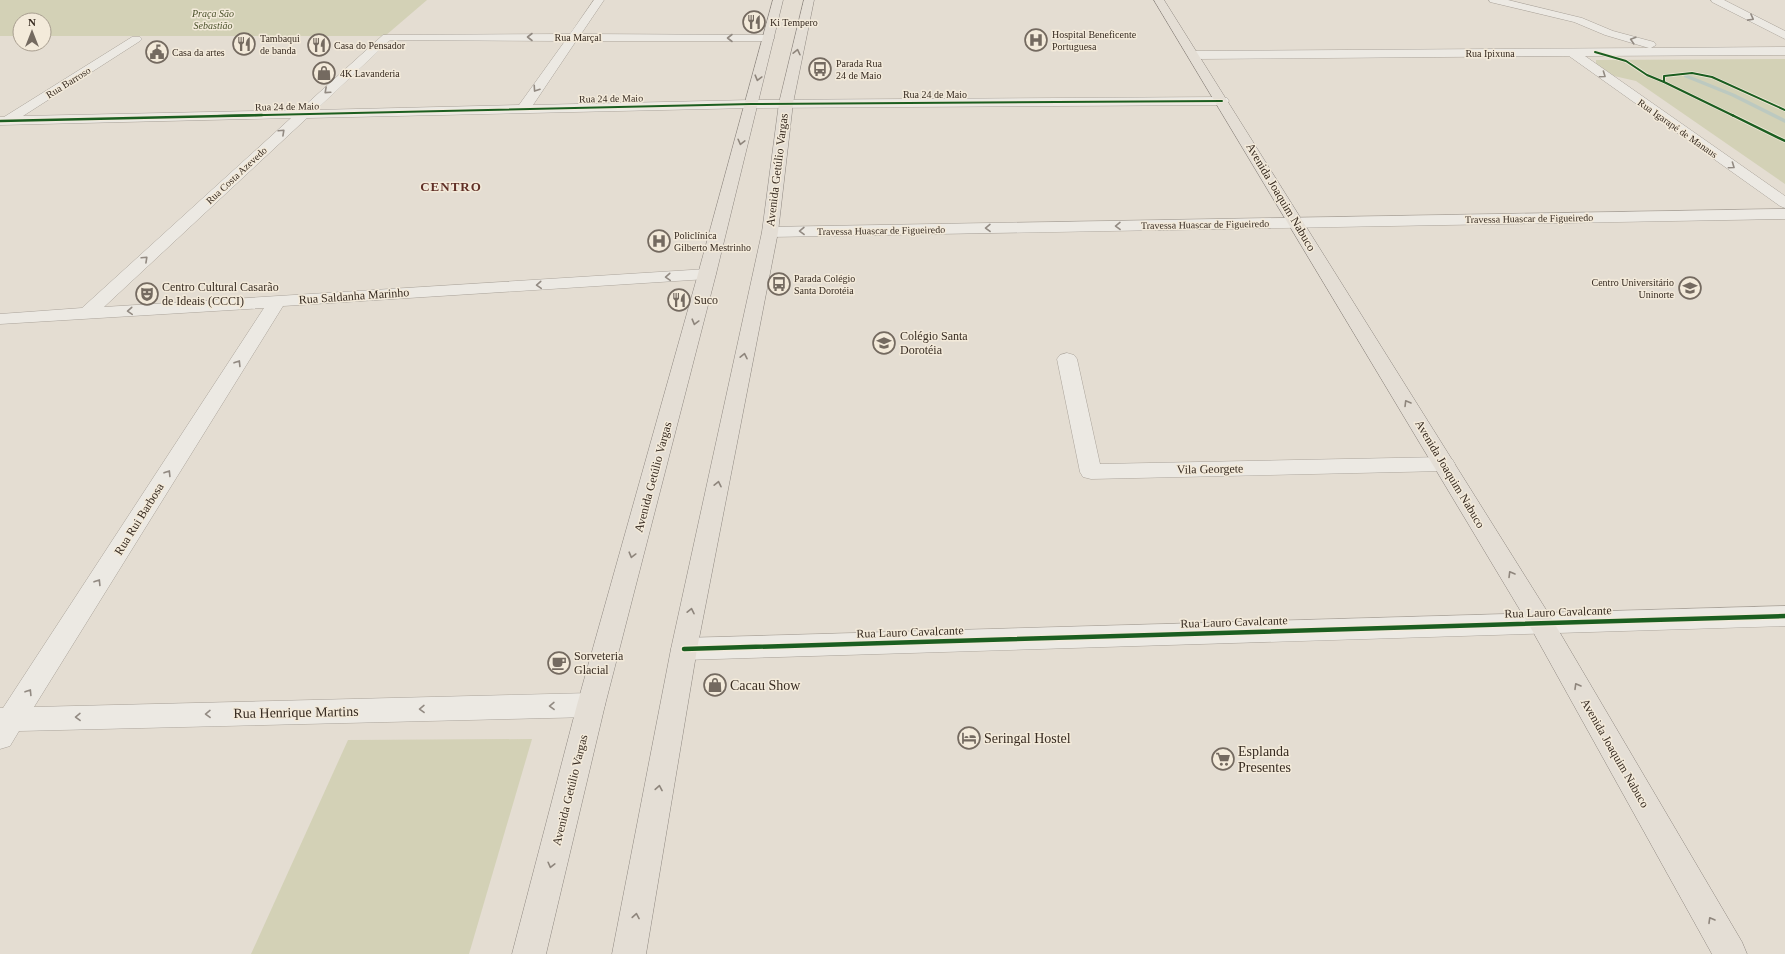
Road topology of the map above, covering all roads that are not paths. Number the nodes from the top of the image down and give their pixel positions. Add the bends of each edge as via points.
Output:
1 (599, 0) edge
2 (778, 0) edge
3 (809, 0) edge
4 (1159, 0) edge
5 (1494, 0) edge
6 (1716, 0) edge
7 (1609, 33) junction
8 (1785, 36) edge
9 (387, 37) joint
10 (572, 38) junction
11 (769, 38) junction
12 (136, 39) dead end
13 (1785, 51) edge
14 (1571, 52) junction
15 (1595, 52) junction
16 (1685, 52) junction
17 (1194, 55) junction
18 (1222, 101) junction
19 (786, 103) junction
20 (751, 104) junction
21 (524, 108) junction
22 (302, 114) junction
23 (2, 122) edge
24 (1785, 203) edge
25 (1785, 214) edge
26 (1297, 223) junction
27 (770, 232) junction
28 (707, 274) junction
29 (277, 301) junction
30 (86, 314) junction
31 (0, 319) edge
32 (1067, 359) dead end
33 (1444, 464) junction
34 (1785, 616) edge
35 (1541, 622) junction
36 (684, 649) junction
37 (591, 705) junction
38 (4, 725) edge
39 (529, 954) edge
40 (629, 954) edge
41 (1730, 954) edge

1 - 10 street
2 - 11 main road, Avenida Getúlio Vargas
19 -> 3 main road, Avenida Getúlio Vargas
4 - 17 main road, Avenida Joaquim Nabuco
5 - 7 street via 1578,20
6 -> 8 street
7 - 15 street via 1614,41 1610,46
16 -> 7 street
10 -> 9 street, Rua Marçal
9 -> 22 street, Rua Costa Azevedo
11 -> 10 street, Rua Marçal
10 -> 21 street
11 -> 20 main road, Avenida Getúlio Vargas
12 - 23 street, Rua Barroso
13 - 16 street, Rua Ipixuna
14 - 15 street, Rua Ipixuna
14 - 17 street, Rua Ipixuna
14 -> 24 street, Rua Igarapé de Manaus
15 - 16 street, Rua Ipixuna
17 - 18 main road, Avenida Joaquim Nabuco
18 - 19 street, Rua 24 de Maio
18 - 26 main road, Avenida Joaquim Nabuco
19 - 20 street, Rua 24 de Maio
19 - 27 main road, Avenida Getúlio Vargas
20 - 21 street, Rua 24 de Maio
20 -> 28 main road, Avenida Getúlio Vargas
21 - 22 street, Rua 24 de Maio
22 - 23 street, Rua 24 de Maio
30 -> 22 street, Rua Costa Azevedo
25 - 26 street, Travessa Huascar de Figueiredo
26 -> 27 street, Travessa Huascar de Figueiredo
33 -> 26 main road, Avenida Joaquim Nabuco
36 -> 27 main road, Avenida Getúlio Vargas
28 -> 29 street, Rua Saldanha Marinho
28 -> 37 main road, Avenida Getúlio Vargas
29 -> 30 street, Rua Saldanha Marinho
38 -> 29 street, Rua Rui Barbosa
30 - 31 street, Rua Saldanha Marinho
32 - 33 street, Vila Georgete via 1091,472
35 -> 33 main road, Avenida Joaquim Nabuco
34 - 35 street, Rua Lauro Cavalcante
35 - 36 street, Rua Lauro Cavalcante
41 -> 35 main road, Avenida Joaquim Nabuco
40 -> 36 main road, Avenida Getúlio Vargas
37 -> 38 street, Rua Henrique Martins
37 -> 39 main road, Avenida Getúlio Vargas

